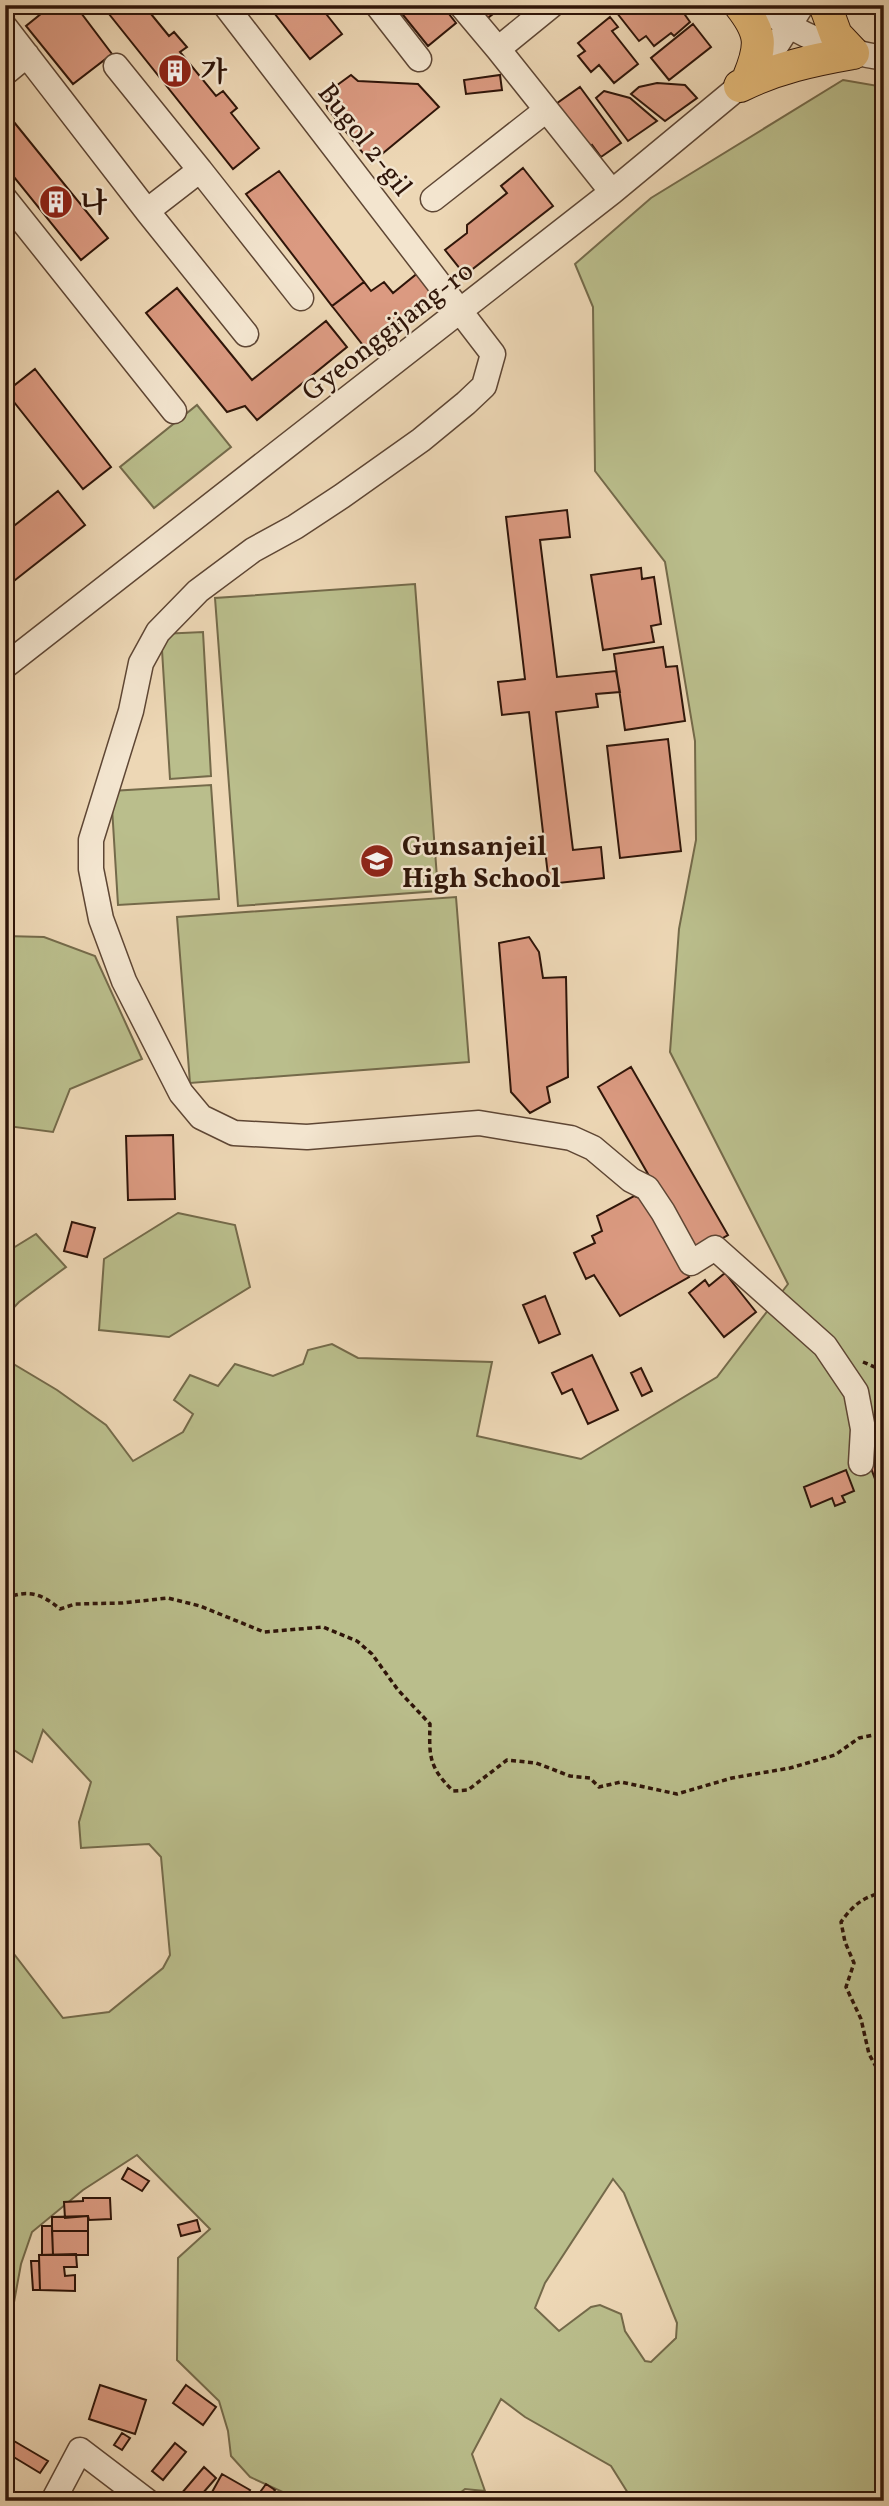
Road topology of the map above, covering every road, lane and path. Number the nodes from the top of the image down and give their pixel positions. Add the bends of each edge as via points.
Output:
1 (225, 5) edge
2 (377, 5) edge
3 (461, 5) edge
4 (552, 5) edge
5 (740, 5) edge
6 (761, 5) edge
7 (825, 5) edge
8 (796, 16) edge
9 (5, 27) edge
10 (498, 49) junction
11 (853, 53) junction
12 (27, 55) junction
13 (884, 58) edge
14 (419, 59) dead end
15 (116, 66) dead end
16 (5, 72) edge
17 (745, 81) junction
18 (545, 111) junction
19 (200, 170) junction
20 (611, 192) junction
21 (5, 199) edge
22 (433, 199) dead end
23 (147, 211) junction
24 (301, 298) dead end
25 (461, 309) junction
26 (246, 334) dead end
27 (174, 411) dead end
28 (5, 666) edge
29 (861, 1463) dead end
30 (5, 1599) edge
31 (884, 1733) edge
32 (884, 1892) edge
33 (884, 2081) edge
34 (53, 2501) edge
35 (148, 2501) edge

1 - 25 street, Bugol 2-gil
2 - 14 street
3 - 10 street
4 - 10 street
5 - 17 main road via 755,23 758,35 757,57
6 - 8 street
7 - 11 main road via 836,35
8 - 11 street via 806,37
8 - 17 street, Gyeonggijang-ro via 767,61
9 - 12 street
10 - 18 street
11 - 13 street
11 - 17 main road
12 - 16 street
12 - 23 street
15 - 19 street
17 - 20 street, Gyeonggijang-ro
18 - 20 street
18 - 22 street
19 - 23 street
19 - 24 street
20 - 25 street, Gyeonggijang-ro
21 - 27 street
23 - 26 street
25 - 28 street, Gyeonggijang-ro
25 - 29 street, Bugol 2-gil via 493,354 484,386 421,440 198,591 158,632 141,663 91,840 91,869 101,919 124,981 181,1093 201,1117 234,1133 307,1137 479,1124 570,1138 593,1148 647,1188 691,1263 715,1248 825,1346 856,1392 863,1429
30 - 31 path via 20,1592 47,1598 60,1609 168,1598 264,1632 323,1627 357,1641 430,1724 429,1752 437,1775 453,1791 468,1790 507,1760 590,1778 599,1787 621,1782 677,1794 835,1755 859,1738
32 - 33 path via 852,1906 841,1922 854,1963 846,1987 861,2019 869,2054
34 - 35 street via 80,2450

